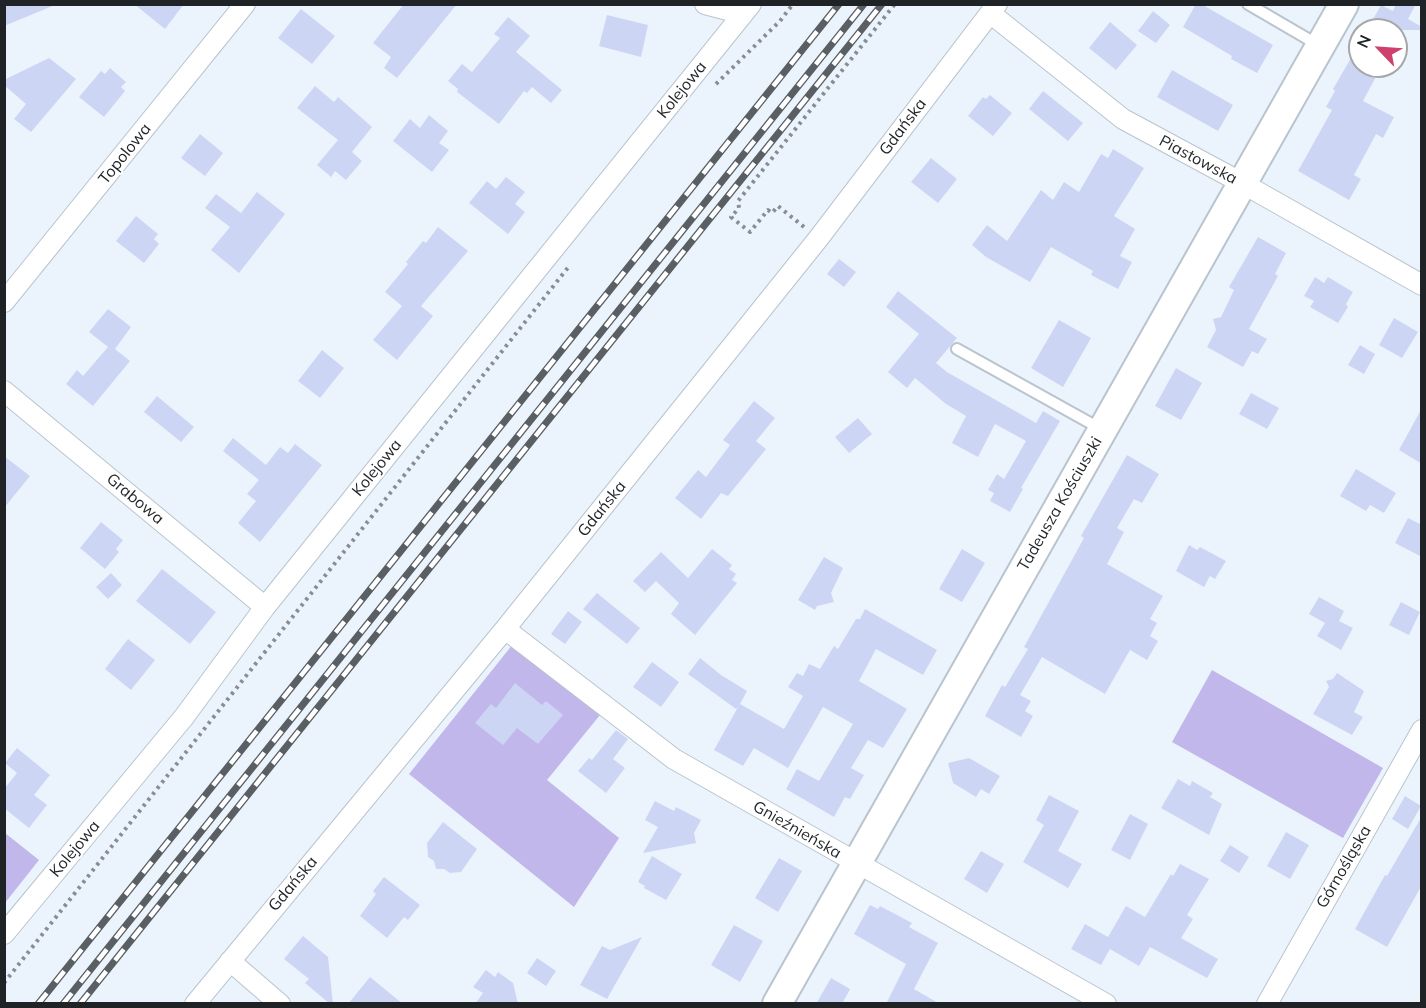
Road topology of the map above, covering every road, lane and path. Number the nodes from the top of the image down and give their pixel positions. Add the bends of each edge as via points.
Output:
1 (244, 4) edge
2 (705, 4) edge
3 (793, 4) edge
4 (895, 4) edge
5 (1248, 4) edge
6 (1344, 4) edge
7 (747, 9) edge
8 (993, 9) edge
9 (1320, 46) junction
10 (714, 85) dead end
11 (1242, 183) junction
12 (818, 239) junction
13 (576, 257) dead end
14 (1422, 285) edge
15 (4, 302) edge
16 (957, 349) dead end
17 (4, 391) edge
18 (1103, 429) junction
19 (265, 607) junction
20 (505, 629) junction
21 (1422, 730) edge
22 (856, 864) junction
23 (4, 934) edge
24 (230, 961) junction
25 (4, 983) edge
26 (195, 1004) edge
27 (280, 1004) edge
28 (777, 1004) edge
29 (1106, 1004) edge
30 (1266, 1004) edge

1 - 15 street, Topolowa
2 - 7 street
3 - 10 path
4 - 12 path via 738,201 739,208 731,217 750,232 768,210 772,213 778,206
5 - 9 lane
6 - 9 street, Tadeusza Kościuszki
7 - 19 street, Kolejowa
8 - 11 street, Piastowska via 1123,119
8 - 12 street, Gdańska
9 - 11 street, Tadeusza Kościuszki
11 - 14 street, Piastowska
11 - 18 street, Tadeusza Kościuszki
12 - 20 street, Gdańska
13 - 25 path
16 - 18 lane
17 - 19 street, Grabowa
18 - 22 street, Tadeusza Kościuszki
19 - 23 street, Kolejowa via 184,717
20 - 22 street, Gnieźnieńska via 674,759
20 - 24 street, Gdańska
21 - 30 street, Górnośląska
22 - 28 street, Tadeusza Kościuszki
22 - 29 street, Gnieźnieńska
24 - 26 street, Gdańska
24 - 27 street

